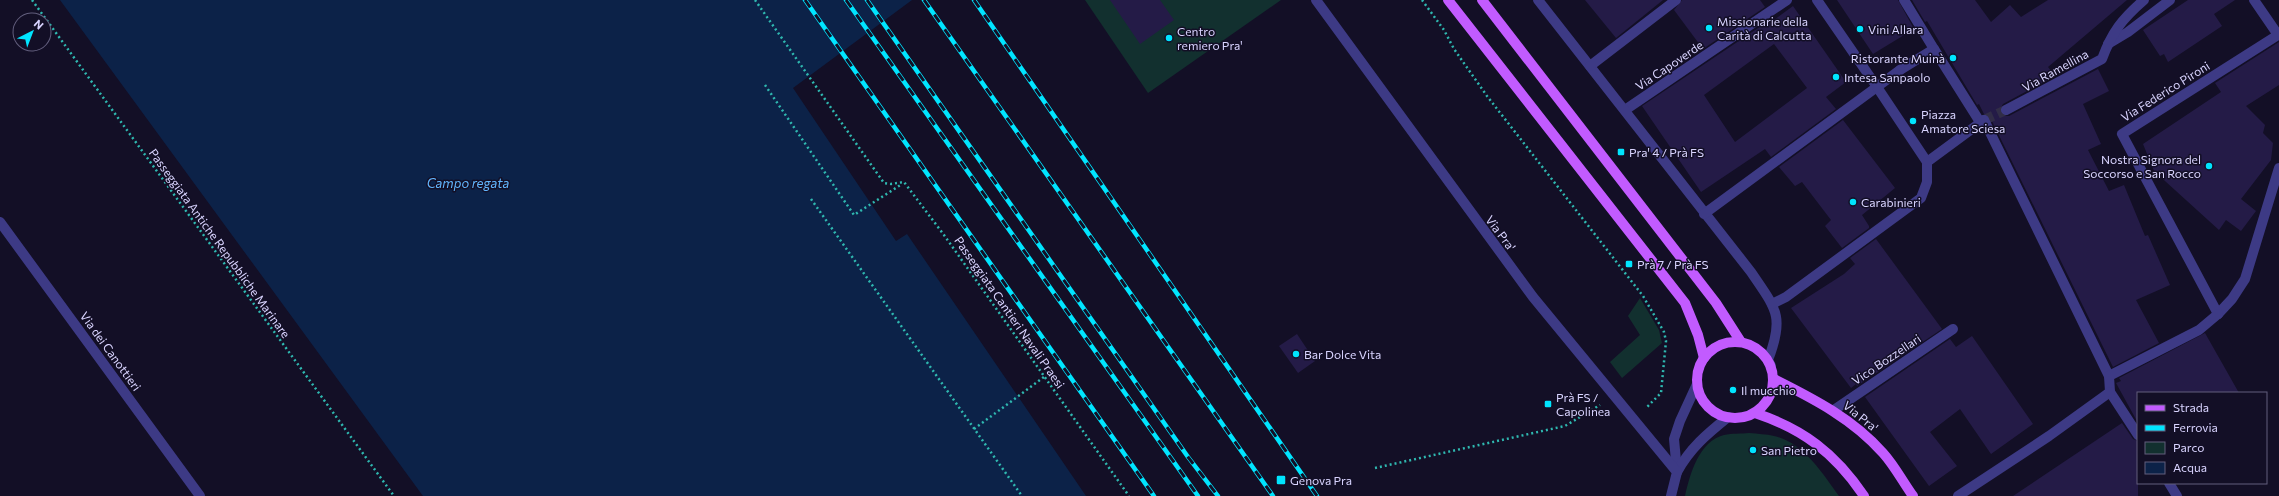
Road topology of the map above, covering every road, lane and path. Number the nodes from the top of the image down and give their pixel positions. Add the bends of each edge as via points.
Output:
1 (32, 0) edge
2 (755, 0) edge
3 (1316, 0) edge
4 (1422, 0) edge
5 (1448, 0) edge
6 (1482, 0) edge
7 (1538, 0) edge
8 (1676, 0) edge
9 (1787, 0) edge
10 (1817, 0) edge
11 (1904, 0) edge
12 (2144, 0) edge
13 (2170, 0) edge
14 (2254, 0) edge
15 (2108, 44) junction
16 (1934, 49) junction
17 (1590, 66) junction
18 (765, 85) dead end
19 (1877, 87) junction
20 (1625, 110) junction
21 (2006, 110) tunnel mouth
22 (1982, 121) junction
23 (1927, 162) junction
24 (2279, 168) edge
25 (904, 182) junction
26 (811, 199) dead end
27 (1704, 214) junction
28 (0, 222) edge
29 (1772, 304) junction
30 (2218, 314) junction
31 (1953, 330) dead end
32 (1741, 342) junction
33 (1704, 358) junction
34 (1771, 366) junction
35 (2109, 376) junction
36 (1044, 377) junction
37 (1774, 379) junction
38 (1697, 384) junction
39 (2110, 392) junction
40 (1613, 394) junction
41 (1834, 410) junction
42 (1755, 413) junction
43 (1728, 417) junction
44 (1636, 422) junction
45 (974, 429) junction
46 (2137, 433) edge
47 (1375, 468) dead end
48 (1677, 472) junction
49 (2170, 484) edge
50 (200, 496) edge
51 (394, 496) edge
52 (1022, 496) edge
53 (1129, 496) edge
54 (1671, 496) edge
55 (1864, 496) edge
56 (1913, 496) edge
57 (1958, 496) edge
58 (2177, 496) edge

1 - 51 path, Passeggiata Antiche Repubbliche Marinare
2 - 25 path via 884,183
3 - 40 street, Via Pra' via 1533,297
4 - 44 path via 1487,96 1643,296 1664,332 1666,342 1661,393 1657,400 1642,411
5 - 33 main road via 1685,303
6 - 32 main road via 1716,304
7 - 17 street
8 - 17 street
9 - 20 street, Via Capoverde
10 - 19 street
11 - 16 street
12 - 15 street, Via Ramellina via 2126,16
13 - 15 street, Via Ramellina
14 - 30 street, Via Federico Pironi via 2278,35 2122,134
15 - 21 street, Via Ramellina via 2102,59
16 - 19 street
16 - 22 street
17 - 20 street
18 - 25 path via 854,215
19 - 23 street
19 - 27 street
20 - 27 street
22 - 23 street
22 - 35 street
23 - 29 street via 1926,182 1920,198 1786,297
24 - 30 street via 2245,279
25 - 36 path, Passeggiata Cantieri Navali Praesi
26 - 45 path
27 - 29 street
28 - 50 street, Via dei Canottieri
29 - 34 street via 1778,321 1777,338 1768,360
30 - 35 street via 2199,330
31 - 41 street, Vico Bozzellari
32 - 33 main road via 1720,344
32 - 34 main road via 1759,350
33 - 38 main road via 1698,370
34 - 37 main road
35 - 39 street
36 - 45 path
36 - 53 path, Passeggiata Cantieri Navali Praesi
37 - 41 main road, Via Pra'
37 - 42 main road via 1768,399
38 - 43 main road via 1704,402 1719,414
38 - 48 street via 1674,439
39 - 46 street
39 - 57 street
40 - 44 street, Via Pra'
40 - 47 path via 1565,426
41 - 56 main road, Via Pra' via 1866,435 1884,454
42 - 43 main road
42 - 55 main road via 1788,425 1827,451 1850,474
43 - 48 street via 1686,455
44 - 48 street, Via Pra'
45 - 52 path
48 - 54 street
49 - 58 street

